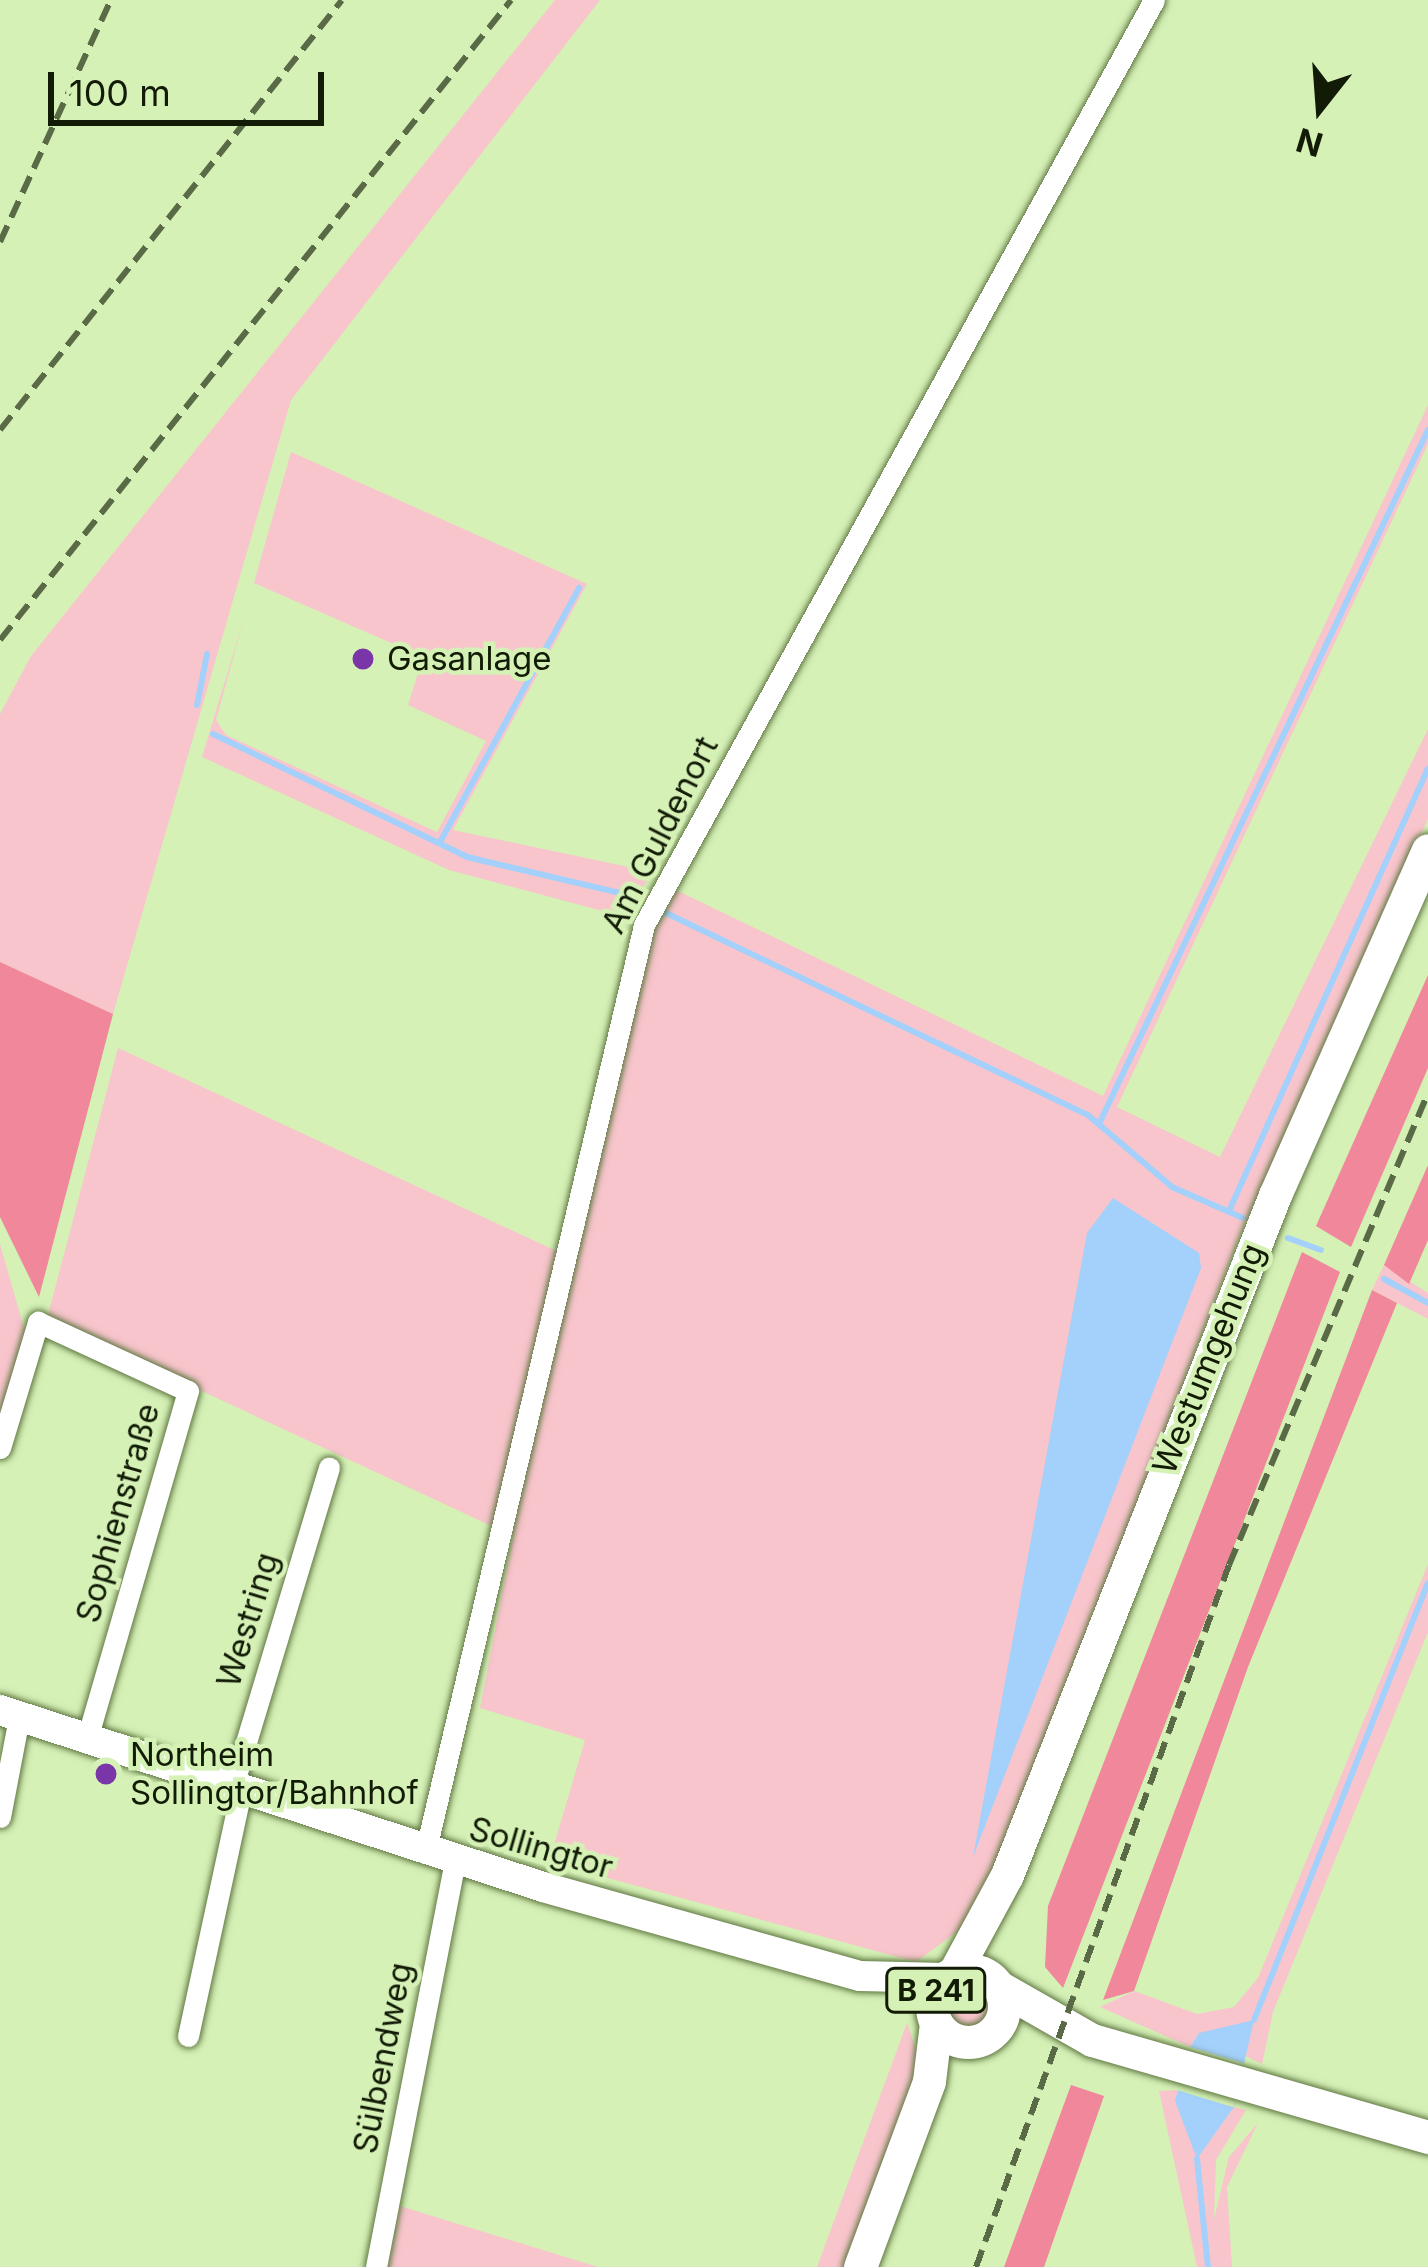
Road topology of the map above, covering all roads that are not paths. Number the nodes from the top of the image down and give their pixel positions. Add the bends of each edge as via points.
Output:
1 (1154, 0) edge
2 (1428, 850) edge
3 (0, 1448) edge
4 (329, 1467) dead end
5 (9, 1714) edge
6 (86, 1742) junction
7 (235, 1794) junction
8 (0, 1817) edge
9 (440, 1857) junction
10 (1007, 1874) junction
11 (860, 1976) junction
12 (950, 1976) junction
13 (997, 1985) junction
14 (935, 2019) junction
15 (188, 2036) dead end
16 (985, 2036) junction
17 (1092, 2040) junction
18 (915, 2123) junction
19 (1428, 2137) edge
20 (376, 2267) edge
21 (860, 2267) edge

1 - 9 street, Am Guldenort via 644,925
2 - 10 main road, Westumgehung via 1275,1195
3 - 6 street, Sophienstraße via 38,1322 188,1391
4 - 7 street, Westring
5 - 6 main road, Sollingtor / B 241
5 - 8 street
6 - 7 main road, Sollingtor / B 241
7 - 9 main road, Sollingtor / B 241
7 - 15 street, Westring
9 - 11 main road, Sollingtor / B 241
9 - 20 street, Sülbendweg
10 - 12 main road, Westumgehung
10 - 13 main road, Westumgehung
11 - 12 main road, Sollingtor / B 241
11 - 14 main road, Sollingtor / B 241
12 - 13 main road, B 241
12 - 14 main road, B 241
13 - 16 main road, B 241
13 - 17 main road, B 241
14 - 16 main road, B 241
14 - 18 main road, B 241
16 - 17 main road, B 241
16 - 18 main road, B 241
17 - 19 main road, B 241
18 - 21 main road, B 241

